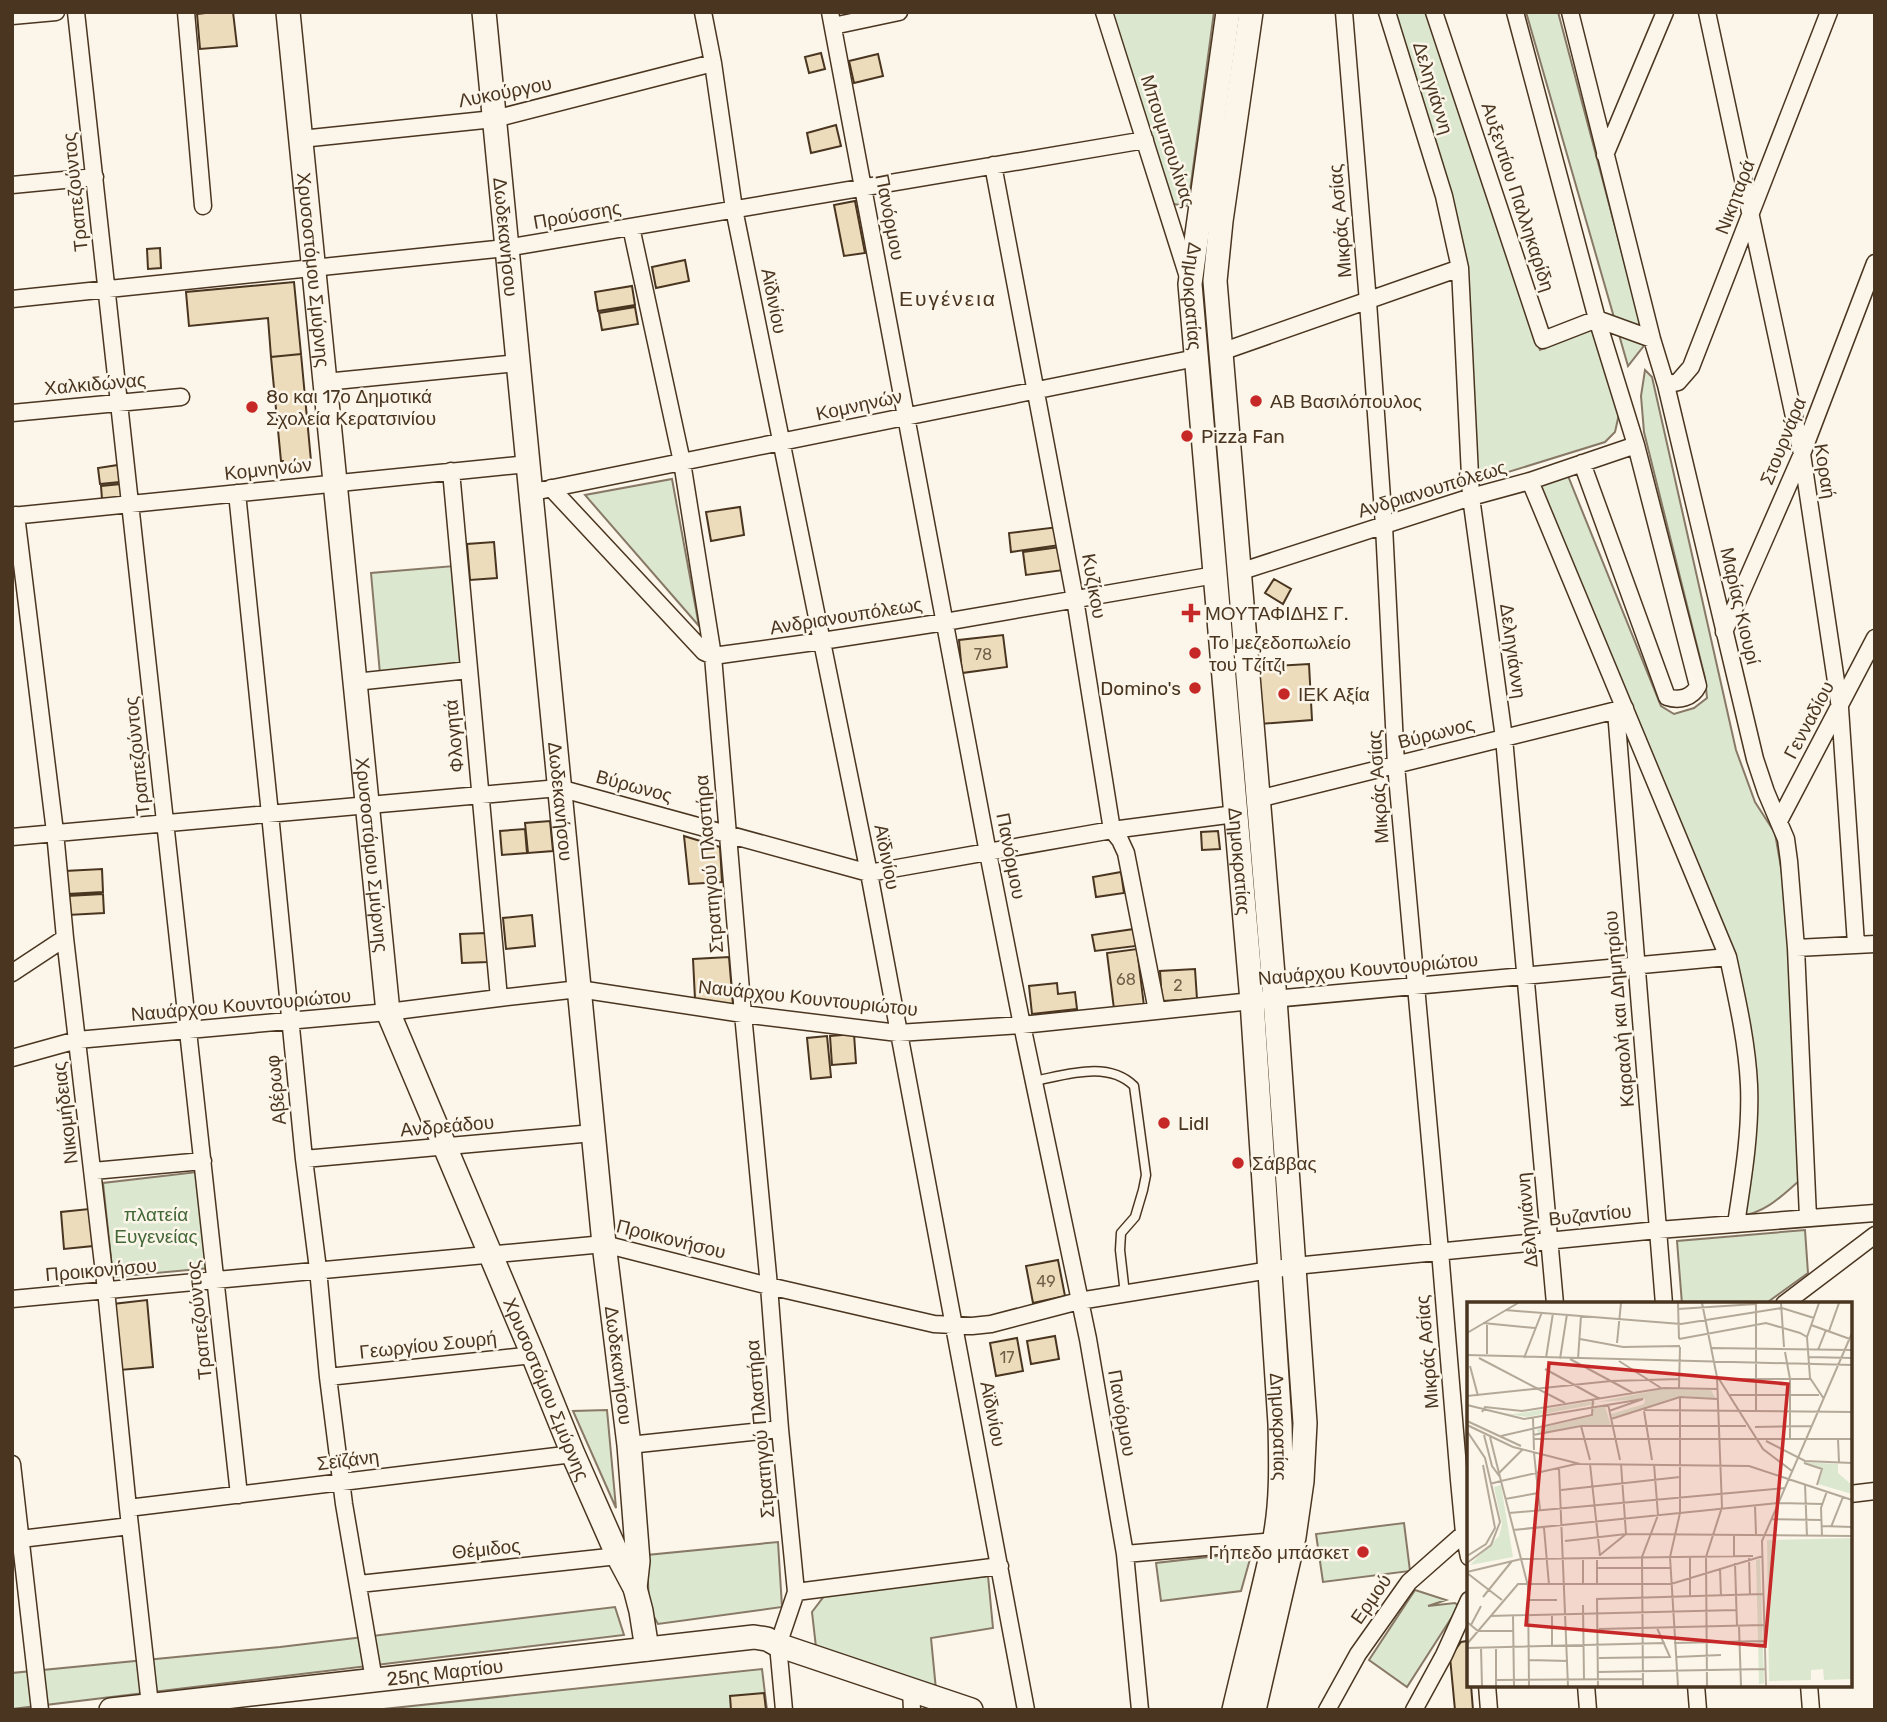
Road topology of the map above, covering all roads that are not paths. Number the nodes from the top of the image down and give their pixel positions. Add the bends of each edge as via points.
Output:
1 (56, 12) edge
2 (76, 12) edge
3 (186, 12) edge
4 (288, 12) edge
5 (484, 12) edge
6 (703, 12) edge
7 (899, 12) edge
8 (1104, 12) edge
9 (1228, 12) edge
10 (1251, 12) edge
11 (1344, 12) edge
12 (1387, 12) edge
13 (1434, 12) edge
14 (1515, 12) edge
15 (1570, 12) edge
16 (1665, 12) edge
17 (1707, 12) edge
18 (1829, 12) edge
19 (12, 16) edge
20 (831, 19) edge
21 (713, 63) junction
22 (494, 119) junction
23 (301, 139) junction
24 (1145, 140) junction
25 (1605, 155) junction
26 (993, 165) junction
27 (95, 177) junction
28 (12, 186) edge
29 (863, 188) junction
30 (202, 206) dead end
31 (734, 209) junction
32 (1751, 216) junction
33 (631, 227) junction
34 (506, 248) junction
35 (1875, 263) edge
36 (314, 268) junction
37 (1460, 268) junction
38 (1189, 284) junction
39 (107, 289) junction
40 (12, 299) edge
41 (1368, 302) junction
42 (1597, 319) junction
43 (1652, 339) junction
44 (1221, 352) junction
45 (1196, 358) junction
46 (518, 363) junction
47 (325, 382) junction
48 (1666, 385) junction
49 (1036, 391) junction
50 (181, 397) dead end
51 (120, 402) junction
52 (12, 413) edge
53 (906, 416) junction
54 (781, 442) junction
55 (1636, 445) junction
56 (1802, 454) junction
57 (682, 462) junction
58 (1581, 463) junction
59 (527, 464) junction
60 (451, 471) junction
61 (1530, 481) junction
62 (335, 482) junction
63 (541, 491) junction
64 (237, 493) junction
65 (1471, 497) junction
66 (131, 504) junction
67 (14, 516) edge
68 (1384, 526) junction
69 (1239, 572) junction
70 (1215, 575) junction
71 (1075, 599) junction
72 (945, 622) junction
73 (1724, 632) junction
74 (1875, 638) edge
75 (822, 641) junction
76 (713, 656) junction
77 (469, 670) junction
78 (355, 682) junction
79 (1840, 708) junction
80 (1620, 709) junction
81 (1504, 738) junction
82 (1396, 765) junction
83 (559, 788) junction
84 (481, 794) junction
85 (1258, 799) junction
86 (367, 804) junction
87 (271, 814) junction
88 (1235, 814) junction
89 (1779, 821) junction
90 (166, 824) junction
91 (1112, 830) junction
92 (55, 832) junction
93 (727, 833) junction
94 (12, 836) edge
95 (988, 853) junction
96 (869, 873) junction
97 (65, 938) junction
98 (1857, 944) junction
99 (1875, 944) edge
100 (1796, 948) junction
101 (1728, 957) junction
102 (1637, 966) junction
103 (12, 973) edge
104 (1525, 976) junction
105 (1416, 986) junction
106 (579, 989) junction
107 (499, 998) junction
108 (1275, 999) junction
109 (1252, 1001) junction
110 (1157, 1011) junction
111 (388, 1012) junction
112 (743, 1014) junction
113 (290, 1021) junction
114 (1022, 1025) junction
115 (188, 1031) junction
116 (898, 1033) junction
117 (77, 1040) junction
118 (12, 1058) edge
119 (1034, 1081) junction
120 (593, 1133) junction
121 (445, 1147) junction
122 (304, 1159) junction
123 (203, 1161) junction
124 (93, 1171) junction
125 (1875, 1213) edge
126 (1808, 1217) junction
127 (1736, 1224) junction
128 (1658, 1230) junction
129 (1875, 1234) edge
130 (1550, 1240) junction
131 (604, 1244) junction
132 (1440, 1251) junction
133 (490, 1254) junction
134 (1295, 1266) junction
135 (318, 1269) junction
136 (1269, 1270) junction
137 (216, 1280) junction
138 (769, 1286) junction
139 (106, 1290) junction
140 (1125, 1294) junction
141 (12, 1300) edge
142 (1079, 1301) junction
143 (1555, 1302) edge
144 (1664, 1302) edge
145 (1787, 1302) edge
146 (955, 1326) junction
147 (533, 1355) junction
148 (328, 1377) junction
149 (780, 1429) junction
150 (629, 1445) junction
151 (573, 1454) junction
152 (12, 1464) edge
153 (341, 1481) junction
154 (1875, 1491) edge
155 (1852, 1493) edge
156 (239, 1495) junction
157 (128, 1508) junction
158 (130, 1526) junction
159 (1466, 1531) edge
160 (17, 1540) edge
161 (1274, 1541) junction
162 (1125, 1554) junction
163 (618, 1556) junction
164 (1000, 1566) junction
165 (359, 1584) junction
166 (635, 1588) junction
167 (796, 1591) junction
168 (1467, 1604) edge
169 (778, 1645) junction
170 (647, 1649) junction
171 (374, 1680) junction
172 (1487, 1687) edge
173 (1586, 1687) edge
174 (1696, 1687) edge
175 (1809, 1687) edge
176 (912, 1700) edge
177 (150, 1705) junction
178 (40, 1710) edge
179 (111, 1710) edge
180 (784, 1710) edge
181 (971, 1710) edge
182 (1026, 1710) edge
183 (1140, 1710) edge
184 (1234, 1710) edge
185 (1254, 1710) edge
186 (1327, 1710) edge
187 (1414, 1710) edge
188 (1489, 1710) edge
189 (1588, 1710) edge
190 (1698, 1710) edge
191 (1811, 1710) edge

1 - 19 street
2 - 27 street, Τραπεζούντος
3 - 30 street
4 - 23 street, Χρυσοστόμου Σμύρνης
5 - 22 street, Δωδεκανήσου
6 - 21 street, Αϊδινίου
7 - 20 street
8 - 24 street, Μπουμπουλίνας
9 - 38 street, Δημοκρατίας
10 - 44 street, Δημοκρατίας via 1216,267
11 - 41 street, Μικράς Ασίας
12 - 37 street, Δεληγιάννη via 1444,196
13 - 42 street, Αυξεντίου Παλληκαρίδη via 1543,340
14 - 42 street
15 - 25 street, Μαρίας Κιουρί
16 - 25 street
17 - 32 street, Κοραή
18 - 32 street, Νικηταρά
20 - 29 street, Πανόρμου
21 - 22 street, Λυκούργου
21 - 31 street, Αϊδινίου
22 - 23 street, Λυκούργου
22 - 34 street, Δωδεκανήσου
23 - 36 street, Χρυσοστόμου Σμύρνης
24 - 26 street, Προύσσης
24 - 38 street, Μπουμπουλίνας
25 - 43 street, Μαρίας Κιουρί
26 - 29 street, Προύσσης
26 - 49 street, Κυζίκου
27 - 28 street
27 - 39 street, Τραπεζούντος
29 - 31 street, Προύσσης
29 - 53 street, Πανόρμου
31 - 33 street, Προύσσης
31 - 54 street, Αϊδινίου
32 - 48 street, Νικηταρά via 1691,367 1678,382
32 - 56 street, Κοραή
33 - 34 street, Προύσσης
33 - 57 street, Στρατηγού Πλαστήρα
34 - 36 street, Προύσσης
34 - 46 street, Δωδεκανήσου
35 - 56 street, Στουρνάρα
36 - 39 street, Προύσσης
36 - 47 street, Χρυσοστόμου Σμύρνης
37 - 41 street
37 - 65 street, Δεληγιάννη
38 - 45 street, Δημοκρατίας
39 - 40 street, Προύσσης
39 - 51 street, Τραπεζούντος
41 - 44 street
41 - 68 street, Μικράς Ασίας
42 - 43 street
42 - 55 street
43 - 48 street, Μαρίας Κιουρί
44 - 69 street, Δημοκρατίας
45 - 49 street, Κομνηνών
45 - 70 street, Δημοκρατίας
46 - 47 street
46 - 59 street, Δωδεκανήσου
47 - 62 street, Χρυσοστόμου Σμύρνης
48 - 73 street, Μαρίας Κιουρί
49 - 53 street, Κομνηνών
49 - 71 street, Κυζίκου
50 - 51 street, Χαλκιδώνας
51 - 52 street, Χαλκιδώνας
51 - 66 street, Τραπεζούντος
53 - 54 street, Κομνηνών
53 - 72 street, Πανόρμου
54 - 57 street, Κομνηνών
54 - 75 street, Αϊδινίου
55 - 58 street, Ανδριανουπόλεως
55 - 58 street via 1698,687 1683,698 1667,697
56 - 73 street, Στουρνάρα
56 - 79 street, Κοραή
57 - 63 street, Κομνηνών
57 - 76 street, Στρατηγού Πλαστήρα
58 - 61 street, Ανδριανουπόλεως
59 - 60 street, Κομνηνών
59 - 63 street, Δωδεκανήσου
60 - 62 street, Κομνηνών
60 - 77 street, Φλογητά
61 - 65 street, Ανδριανουπόλεως
61 - 80 street
62 - 64 street, Κομνηνών
62 - 78 street, Χρυσοστόμου Σμύρνης
63 - 76 street
63 - 83 street, Δωδεκανήσου
64 - 66 street, Κομνηνών
64 - 87 street, Αβέρωφ
65 - 68 street, Ανδριανουπόλεως
65 - 81 street, Δεληγιάννη
66 - 67 street, Κομνηνών
66 - 90 street, Τραπεζούντος
67 - 92 street, Νικομήδειας
68 - 69 street, Ανδριανουπόλεως
68 - 82 street, Μικράς Ασίας
69 - 85 street, Δημοκρατίας
70 - 71 street, Ανδριανουπόλεως
70 - 88 street, Δημοκρατίας
71 - 72 street, Ανδριανουπόλεως
71 - 91 street, Κυζίκου
72 - 75 street, Ανδριανουπόλεως
72 - 95 street, Πανόρμου
73 - 89 street, Μαρίας Κιουρί via 1755,759
74 - 79 street, Γενναδίου
75 - 76 street, Ανδριανουπόλεως
75 - 96 street, Αϊδινίου
76 - 93 street, Στρατηγού Πλαστήρα
77 - 78 street
77 - 84 street, Φλογητά
78 - 86 street, Χρυσοστόμου Σμύρνης
79 - 89 street, Γενναδίου
79 - 98 street, Κοραή
80 - 81 street, Βύρωνος
80 - 101 street
80 - 102 street, Καραολή και Δημητρίου
81 - 82 street, Βύρωνος
81 - 104 street, Δεληγιάννη
82 - 85 street, Βύρωνος
82 - 105 street, Μικράς Ασίας
83 - 84 street, Βύρωνος
83 - 93 street, Βύρωνος
83 - 106 street, Δωδεκανήσου
84 - 86 street, Βύρωνος
84 - 107 street, Φλογητά
85 - 108 street, Δημοκρατίας
86 - 87 street, Βύρωνος
86 - 111 street, Χρυσοστόμου Σμύρνης
87 - 90 street, Βύρωνος
87 - 113 street, Αβέρωφ
88 - 91 street, Βύρωνος
88 - 109 street, Δημοκρατίας
89 - 100 street, Μαρίας Κιουρί via 1789,861
90 - 92 street, Βύρωνος
90 - 115 street, Τραπεζούντος
91 - 95 street, Βύρωνος
91 - 110 street, Κυζίκου via 1126,853
92 - 94 street, Βύρωνος
92 - 97 street, Νικομήδειας
93 - 96 street, Βύρωνος
93 - 112 street, Στρατηγού Πλαστήρα
95 - 96 street, Βύρωνος
95 - 114 street, Πανόρμου
96 - 116 street, Αϊδινίου
97 - 103 street
97 - 117 street, Νικομήδειας
98 - 99 street
98 - 100 street
100 - 126 street, Μαρίας Κιουρί
101 - 102 street, Ναυάρχου Κουντουριώτου
101 - 127 street via 1749,1084 1747,1150
102 - 104 street, Ναυάρχου Κουντουριώτου
102 - 128 street, Καραολή και Δημητρίου
104 - 105 street, Ναυάρχου Κουντουριώτου
104 - 130 street, Δεληγιάννη
105 - 108 street, Ναυάρχου Κουντουριώτου
105 - 132 street, Μικράς Ασίας
106 - 107 street, Ναυάρχου Κουντουριώτου
106 - 112 street, Ναυάρχου Κουντουριώτου
106 - 120 street, Δωδεκανήσου
107 - 111 street, Ναυάρχου Κουντουριώτου
108 - 109 street, Ναυάρχου Κουντουριώτου
108 - 134 street, Δημοκρατίας
109 - 110 street, Ναυάρχου Κουντουριώτου
109 - 136 street, Δημοκρατίας
110 - 114 street, Ναυάρχου Κουντουριώτου
111 - 113 street, Ναυάρχου Κουντουριώτου
111 - 121 street, Χρυσοστόμου Σμύρνης
112 - 116 street, Ναυάρχου Κουντουριώτου
112 - 138 street, Στρατηγού Πλαστήρα
113 - 115 street, Ναυάρχου Κουντουριώτου
113 - 122 street, Αβέρωφ
114 - 116 street, Ναυάρχου Κουντουριώτου
114 - 119 street, Πανόρμου
115 - 117 street, Ναυάρχου Κουντουριώτου
115 - 123 street, Τραπεζούντος
116 - 146 street, Αϊδινίου
117 - 118 street, Ναυάρχου Κουντουριώτου
117 - 124 street, Νικομήδειας
119 - 140 lane via 1094,1070 1126,1078 1134,1086 1146,1175 1135,1217 1121,1233
119 - 142 street, Πανόρμου
120 - 121 street, Ανδρεάδου
120 - 131 street, Δωδεκανήσου
121 - 122 street, Ανδρεάδου
121 - 133 street, Χρυσοστόμου Σμύρνης
122 - 135 street, Αβέρωφ
123 - 124 street
123 - 137 street, Τραπεζούντος
124 - 139 street, Νικομήδειας
125 - 126 street, Βυζαντίου
126 - 127 street, Βυζαντίου
127 - 128 street, Βυζαντίου
128 - 130 street, Βυζαντίου
128 - 144 street, Καραολή και Δημητρίου
129 - 145 street
130 - 132 street, Βυζαντίου
130 - 143 street, Δεληγιάννη
131 - 133 street, Προικονήσου
131 - 138 street, Προικονήσου
131 - 150 street, Δωδεκανήσου
132 - 134 street, Βυζαντίου
132 - 159 street, Μικράς Ασίας
133 - 135 street, Προικονήσου
133 - 147 street, Χρυσοστόμου Σμύρνης
134 - 136 street, Βυζαντίου
134 - 185 street, Δημοκρατίας via 1305,1423 1302,1481 1294,1537
135 - 137 street, Προικονήσου
135 - 148 street, Αβέρωφ
136 - 140 street, Προικονήσου
136 - 161 street, Δημοκρατίας via 1280,1424
137 - 139 street, Προικονήσου
137 - 156 street, Τραπεζούντος
138 - 146 street, Προικονήσου
138 - 149 street, Στρατηγού Πλαστήρα
139 - 141 street, Προικονήσου
139 - 157 street, Νικομήδειας
140 - 142 street, Προικονήσου
142 - 146 street, Προικονήσου via 991,1324
142 - 162 street, Πανόρμου
146 - 164 street, Αϊδινίου
147 - 148 street, Γεωργίου Σουρή
147 - 151 street, Χρυσοστόμου Σμύρνης
148 - 153 street, Αβέρωφ
149 - 150 street
149 - 167 street, Στρατηγού Πλαστήρα
150 - 166 street, Δωδεκανήσου via 638,1562
151 - 153 street, Σεϊζάνη
151 - 163 street, Χρυσοστόμου Σμύρνης
152 - 160 street
153 - 156 street, Σεϊζάνη
153 - 165 street, Αβέρωφ
154 - 155 street
156 - 157 street, Σεϊζάνη
157 - 158 street, Νικομήδειας
158 - 160 street
158 - 177 street, Νικομήδειας
159 - 186 street, Ερμού via 1409,1581 1358,1654
160 - 178 street
161 - 162 street
161 - 184 street, Δημοκρατίας
162 - 183 street, Πανόρμου
163 - 165 street, Θέμιδος
163 - 166 street, Χρυσοστόμου Σμύρνης
164 - 167 street
164 - 182 street, Αϊδινίου
165 - 171 street, Αβέρωφ
166 - 170 street, Χρυσοστόμου Σμύρνης
167 - 169 street, Στρατηγού Πλαστήρα
168 - 187 street
169 - 170 street, 25ης Μαρτίου via 754,1637
169 - 176 street, 25ης Μαρτίου
169 - 180 street, Στρατηγού Πλαστήρα
170 - 171 street, 25ης Μαρτίου
171 - 177 street, 25ης Μαρτίου
172 - 188 street
173 - 189 street
174 - 190 street
175 - 191 street
176 - 181 street, 25ης Μαρτίου
177 - 179 street, 25ης Μαρτίου

